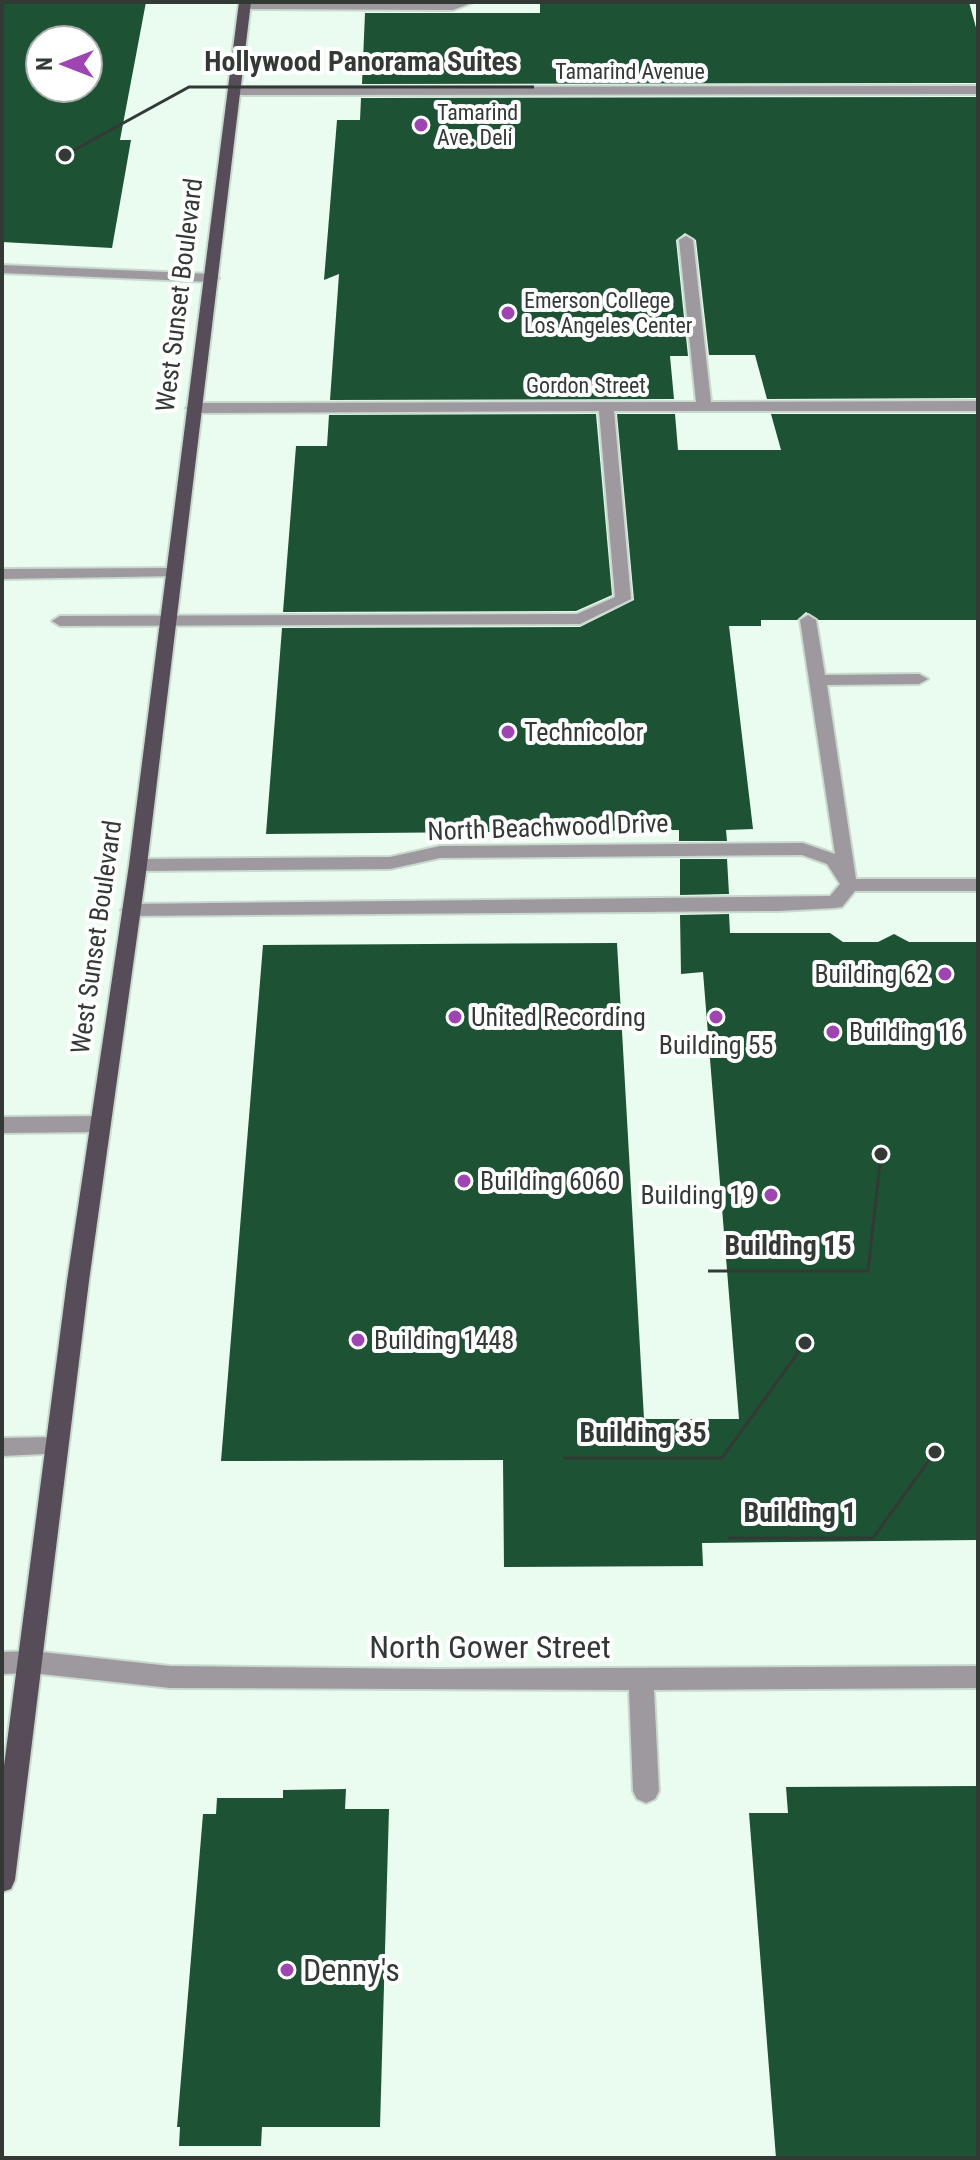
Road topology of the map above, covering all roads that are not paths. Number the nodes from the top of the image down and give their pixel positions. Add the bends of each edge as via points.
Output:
1 (468, 2) edge
2 (245, 4) edge
3 (978, 90) edge
4 (235, 91) junction
5 (686, 240) dead end
6 (2, 269) edge
7 (212, 278) junction
8 (978, 406) edge
9 (606, 407) junction
10 (704, 407) junction
11 (194, 408) junction
12 (173, 573) junction
13 (2, 574) edge
14 (808, 620) dead end
15 (60, 621) dead end
16 (168, 621) junction
17 (919, 679) dead end
18 (817, 680) junction
19 (138, 865) junction
20 (850, 885) junction
21 (978, 885) edge
22 (130, 910) junction
23 (100, 1124) junction
24 (2, 1125) edge
25 (57, 1446) junction
26 (2, 1447) edge
27 (32, 1662) junction
28 (2, 1663) edge
29 (978, 1677) edge
30 (641, 1679) junction
31 (646, 1791) dead end
32 (2, 1880) edge

1 - 2 street
2 - 4 main road, West Sunset Boulevard
3 - 4 street, Tamarind Avenue
4 - 7 main road, West Sunset Boulevard
5 - 10 street
6 - 7 street
7 - 11 main road, West Sunset Boulevard
8 - 10 street, Gordon Street
9 - 10 street, Gordon Street
9 - 11 street, Gordon Street
9 - 16 street via 623,599 580,619
11 - 12 main road, West Sunset Boulevard
12 - 13 street
12 - 16 main road, West Sunset Boulevard
14 - 18 street
15 - 16 street
16 - 19 main road, West Sunset Boulevard
17 - 18 street
18 - 20 street
19 - 20 street, North Beachwood Drive via 390,863 440,852 803,849 834,860
19 - 22 main road, West Sunset Boulevard
20 - 21 street
20 - 22 street via 835,902 778,905
22 - 23 main road, West Sunset Boulevard
23 - 24 street
23 - 25 main road, West Sunset Boulevard
25 - 26 street
25 - 27 main road, West Sunset Boulevard
27 - 28 street, North Gower Street
27 - 30 street, North Gower Street via 170,1677
27 - 32 main road, West Sunset Boulevard
29 - 30 street, North Gower Street
30 - 31 street

